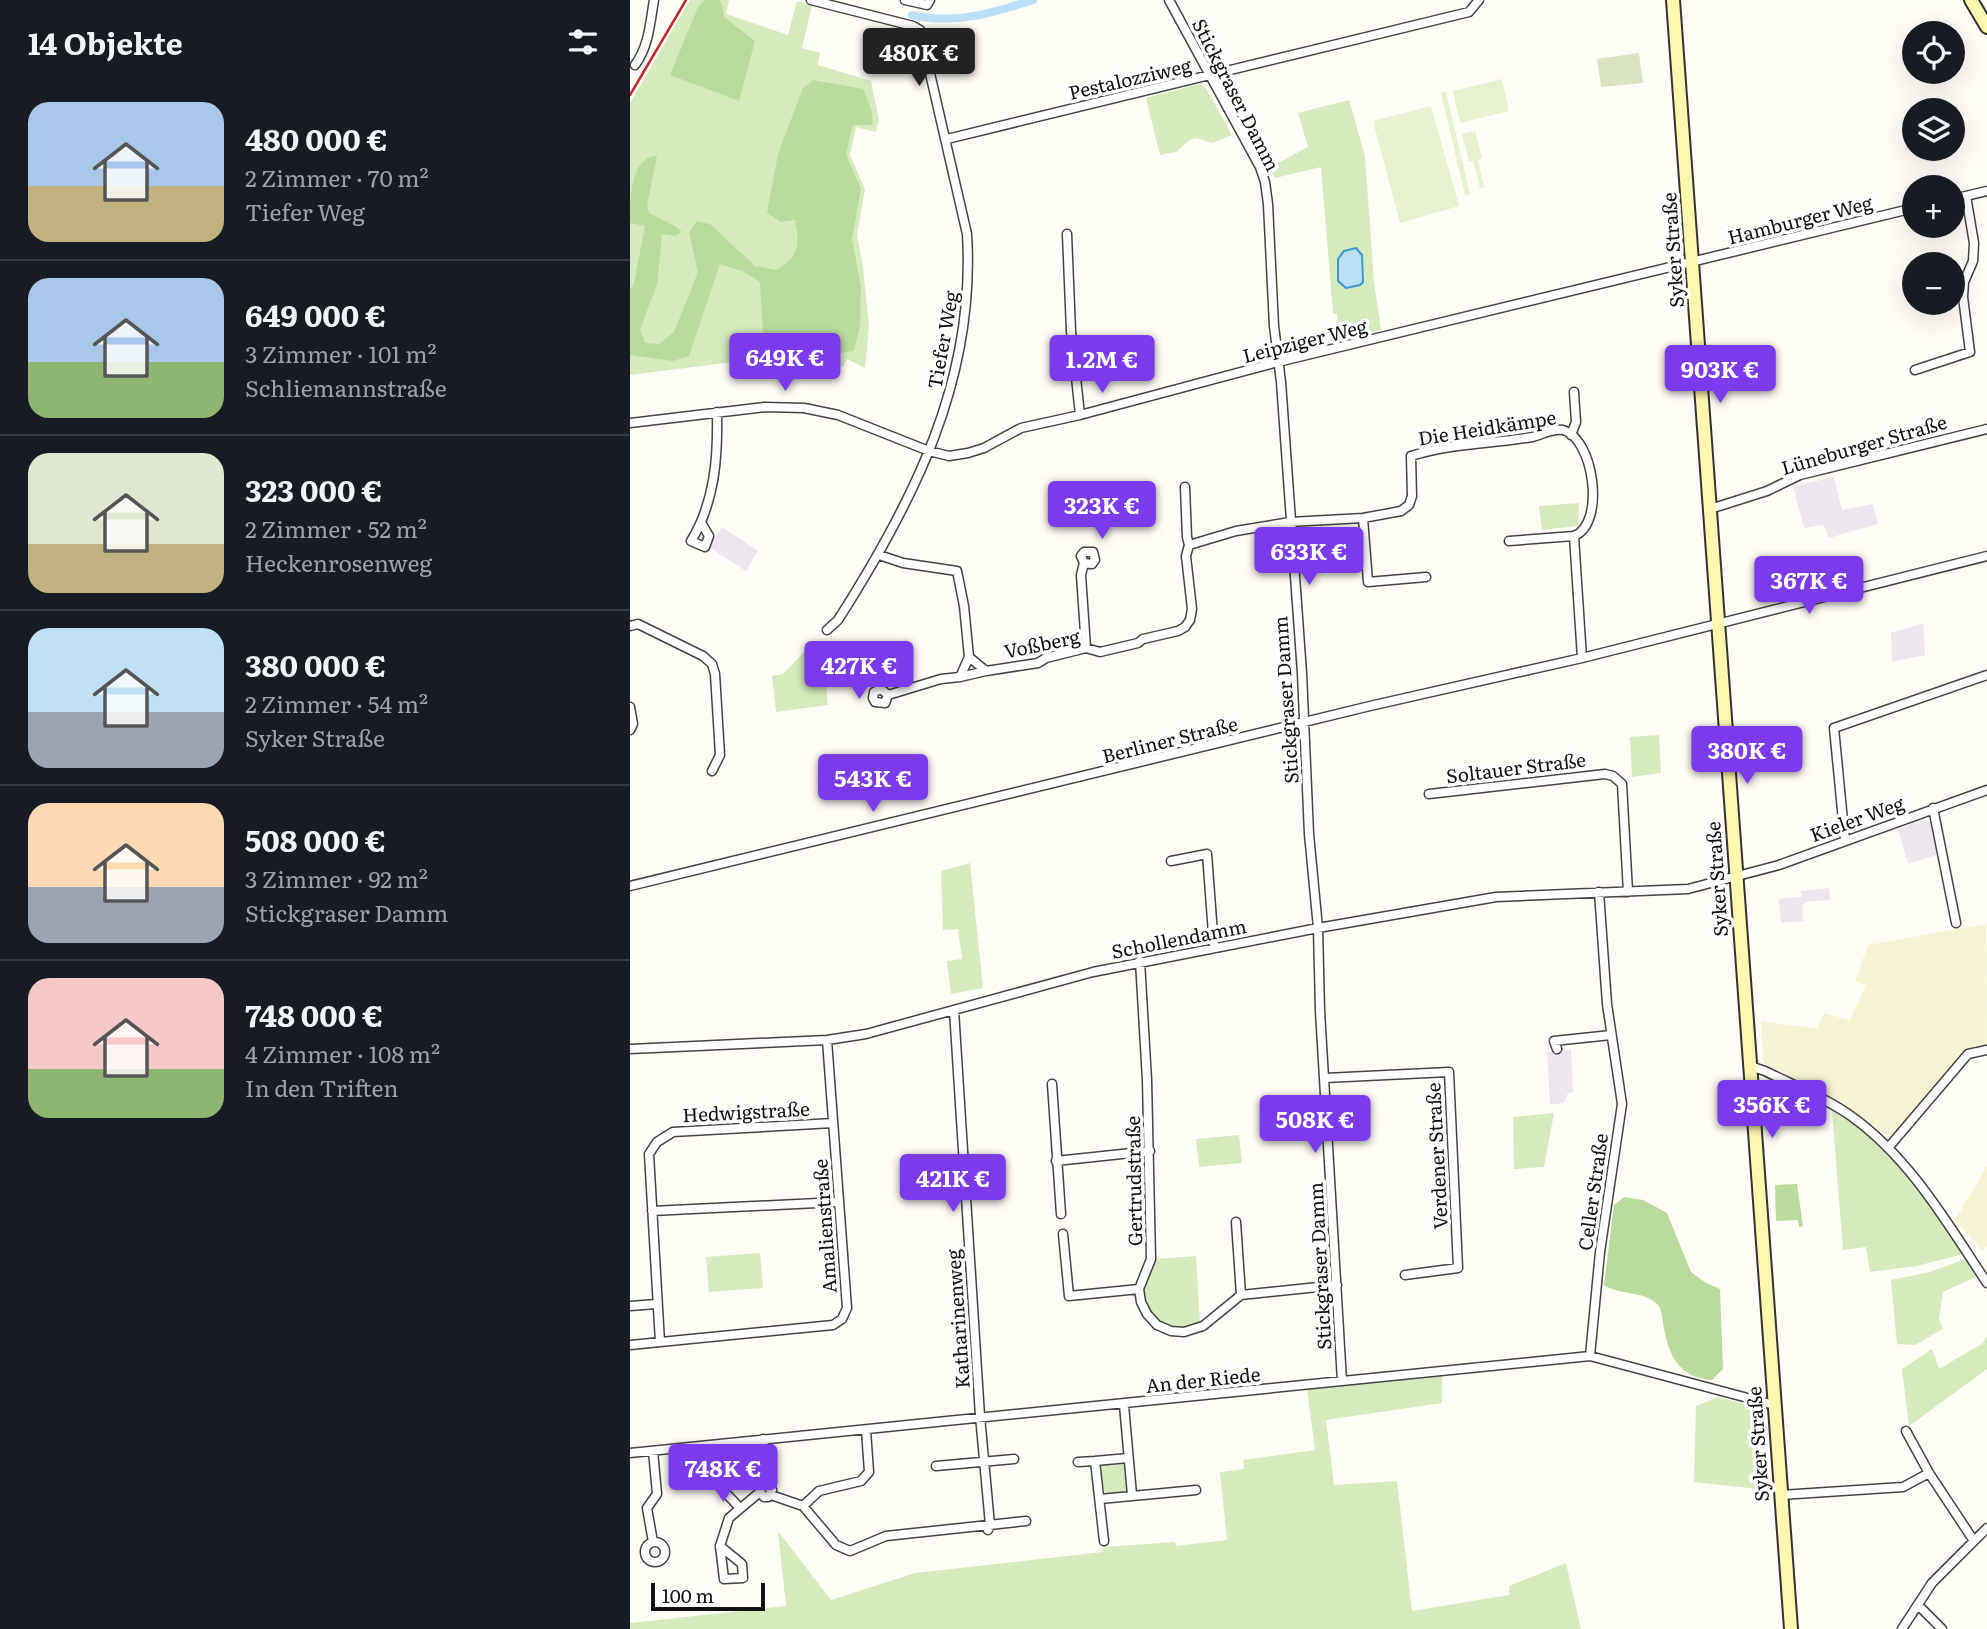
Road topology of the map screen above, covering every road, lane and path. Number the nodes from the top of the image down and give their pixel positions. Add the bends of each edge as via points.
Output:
1 (654, 0) edge
2 (811, 0) edge
3 (905, 0) edge
4 (1169, 0) edge
5 (1479, 0) edge
6 (1673, 0) edge
7 (1971, 0) edge
8 (929, 3) edge
9 (1987, 27) edge
10 (635, 65) dead end
11 (1210, 75) junction
12 (947, 139) junction
13 (1987, 191) edge
14 (1966, 196) joint
15 (1902, 211) edge
16 (1067, 234) dead end
17 (1692, 262) junction
18 (1278, 362) junction
19 (1915, 370) dead end
20 (1574, 392) dead end
21 (718, 412) junction
22 (1080, 415) junction
23 (630, 423) edge
24 (1987, 429) edge
25 (1571, 435) junction
26 (929, 451) junction
27 (1185, 487) dead end
28 (1710, 509) junction
29 (1363, 518) junction
30 (1290, 523) junction
31 (702, 524) dead end
32 (1574, 536) junction
33 (1509, 541) dead end
34 (1189, 545) junction
35 (878, 555) junction
36 (1987, 556) edge
37 (1084, 563) dead end
38 (1426, 577) dead end
39 (1718, 625) junction
40 (630, 626) edge
41 (827, 630) dead end
42 (1086, 648) junction
43 (969, 657) junction
44 (1583, 658) junction
45 (986, 671) junction
46 (1987, 675) edge
47 (960, 677) junction
48 (888, 695) dead end
49 (630, 707) edge
50 (1305, 722) junction
51 (630, 730) edge
52 (712, 771) dead end
53 (1987, 790) edge
54 (1429, 794) dead end
55 (1933, 808) junction
56 (1844, 841) junction
57 (1171, 861) dead end
58 (1737, 877) junction
59 (630, 886) edge
60 (1599, 892) junction
61 (1628, 892) junction
62 (1956, 923) dead end
63 (1318, 928) junction
64 (1214, 947) junction
65 (1140, 961) junction
66 (954, 1010) junction
67 (1611, 1035) junction
68 (827, 1041) junction
69 (630, 1049) edge
70 (1557, 1049) dead end
71 (1987, 1050) edge
72 (1750, 1066) junction
73 (1325, 1078) junction
74 (1052, 1084) dead end
75 (833, 1123) junction
76 (1888, 1147) junction
77 (1150, 1151) junction
78 (1056, 1161) junction
79 (838, 1202) junction
80 (652, 1212) junction
81 (1061, 1214) dead end
82 (1236, 1222) dead end
83 (1063, 1234) dead end
84 (1405, 1275) dead end
85 (1987, 1283) edge
86 (1337, 1286) junction
87 (1139, 1289) junction
88 (1241, 1295) junction
89 (656, 1304) junction
90 (630, 1306) edge
91 (660, 1342) junction
92 (630, 1345) edge
93 (1590, 1356) junction
94 (1342, 1381) junction
95 (1124, 1405) junction
96 (1774, 1405) junction
97 (980, 1416) junction
98 (866, 1430) junction
99 (1906, 1431) dead end
100 (762, 1439) junction
101 (653, 1451) junction
102 (630, 1453) edge
103 (1128, 1458) junction
104 (1014, 1459) dead end
105 (984, 1461) junction
106 (1095, 1461) junction
107 (1078, 1462) dead end
108 (936, 1466) dead end
109 (1929, 1473) junction
110 (768, 1486) junction
111 (720, 1487) dead end
112 (1196, 1490) dead end
113 (760, 1492) junction
114 (771, 1495) junction
115 (1132, 1495) junction
116 (1781, 1495) junction
117 (1100, 1499) junction
118 (803, 1506) junction
119 (740, 1508) junction
120 (1026, 1521) dead end
121 (989, 1528) junction
122 (1987, 1528) edge
123 (1104, 1541) dead end
124 (1974, 1541) junction
125 (653, 1542) dead end
126 (720, 1546) dead end
127 (1918, 1605) junction
128 (1791, 1629) edge
129 (1902, 1629) edge
130 (1942, 1629) edge

1 - 10 street via 646,45
2 - 12 street, Tiefer Weg via 920,30
3 - 8 street
4 - 11 street, Stickgraser Damm
5 - 11 street, Pestalozziweg via 1469,12
6 - 17 main road, Syker Straße
7 - 9 main road
11 - 12 street, Pestalozziweg
11 - 18 street, Stickgraser Damm via 1265,182
12 - 26 street, Tiefer Weg via 967,234 967,299 951,394
13 - 14 street
14 - 19 street via 1974,243 1963,297 1970,352
15 - 17 street, Hamburger Weg
16 - 22 street
17 - 18 street, Leipziger Weg
17 - 28 main road, Syker Straße
18 - 22 street, Leipziger Weg
18 - 30 street, Stickgraser Damm
20 - 25 street, Die Heidkämpe via 1576,422
21 - 23 street, Leipziger Weg
21 - 26 street, Leipziger Weg via 804,408 838,415
21 - 31 street via 715,472
22 - 26 street, Leipziger Weg via 1021,428 968,453 949,456
24 - 28 street, Lüneburger Straße via 1800,475 1760,494
25 - 29 street, Die Heidkämpe via 1550,431 1439,447 1410,456 1409,505 1401,511
25 - 32 street, Die Heidkämpe via 1589,463 1593,488 1587,522
26 - 35 street, Tiefer Weg
27 - 34 street
28 - 39 main road, Syker Straße
29 - 30 street, Die Heidkämpe
29 - 38 street via 1368,582
30 - 34 street via 1236,531
30 - 50 street, Stickgraser Damm
32 - 33 street
32 - 44 street
34 - 42 street, Voßberg via 1186,556 1192,609 1185,627 1100,652
35 - 41 street, Tiefer Weg
35 - 43 street via 957,571
36 - 39 street, Berliner Straße
37 - 42 street
39 - 44 street, Berliner Straße
39 - 58 main road, Syker Straße
40 - 52 street via 638,624 712,664 720,755
42 - 45 street, Voßberg via 1038,663
43 - 45 street, Voßberg
43 - 47 street
44 - 50 street, Berliner Straße
45 - 47 street
46 - 56 street via 1834,728
47 - 48 street
49 - 51 street
50 - 59 street, Berliner Straße
50 - 63 street, Stickgraser Damm
53 - 55 street, Kieler Weg
54 - 61 street, Soltauer Straße via 1613,776 1622,784
55 - 56 street, Kieler Weg
55 - 62 street
56 - 58 street, Kieler Weg
57 - 64 street via 1207,854
58 - 61 street, Schollendamm via 1688,889
58 - 72 main road, Syker Straße
60 - 61 street, Schollendamm
60 - 63 street, Schollendamm via 1496,897
60 - 67 street, Celler Straße
63 - 64 street, Schollendamm
63 - 73 street, Stickgraser Damm
64 - 65 street, Schollendamm
65 - 66 street, Schollendamm
65 - 77 street, Gertrudstraße
66 - 68 street, Schollendamm
66 - 97 street, Katharinenweg
67 - 70 street via 1554,1041
67 - 93 street, Celler Straße via 1622,1104
68 - 69 street, Schollendamm
68 - 75 street, Amalienstraße
71 - 76 street via 1968,1054
72 - 76 street via 1849,1115
72 - 96 main road, Syker Straße
73 - 84 street, Verdener Straße via 1449,1072 1458,1268
73 - 86 street, Stickgraser Damm
74 - 78 street
75 - 79 street, Amalienstraße
75 - 80 street, Hedwigstraße via 673,1132 649,1154
76 - 85 street via 1912,1174
77 - 78 street
77 - 87 street, Gertrudstraße via 1152,1259
78 - 81 street
79 - 80 street
79 - 91 street, Amalienstraße via 847,1308 842,1319 833,1325
80 - 89 street, Hedwigstraße
82 - 88 street
83 - 87 street via 1069,1296
86 - 88 street
86 - 94 street, Stickgraser Damm
87 - 88 street via 1147,1314 1157,1325 1184,1332 1203,1326
89 - 90 street
89 - 91 street, Hedwigstraße
91 - 92 street, Amalienstraße
93 - 94 street, An der Riede
93 - 96 street, An der Riede
94 - 95 street, An der Riede
95 - 97 street, An der Riede
95 - 103 street
96 - 116 main road, Syker Straße
97 - 98 street, An der Riede
97 - 105 street, Katharinenweg
98 - 100 street, An der Riede
98 - 118 street via 869,1472 861,1481 819,1491
99 - 109 street
100 - 101 street, An der Riede
100 - 110 street
101 - 102 street, An der Riede
101 - 125 street via 657,1494 647,1508
103 - 106 street
103 - 115 street
104 - 105 street
105 - 108 street
105 - 121 street, Katharinenweg
106 - 107 street
106 - 117 street
109 - 116 street via 1903,1487
109 - 124 street
110 - 113 street
110 - 114 street
111 - 119 street
112 - 115 street
113 - 114 street via 764,1497
113 - 119 street
114 - 118 street
115 - 117 street
116 - 128 main road, Syker Straße
117 - 123 street
118 - 121 street via 836,1545 850,1551 886,1536
119 - 126 street via 729,1518
120 - 121 street
122 - 124 street
124 - 127 street via 1932,1583
127 - 129 street
127 - 130 street

